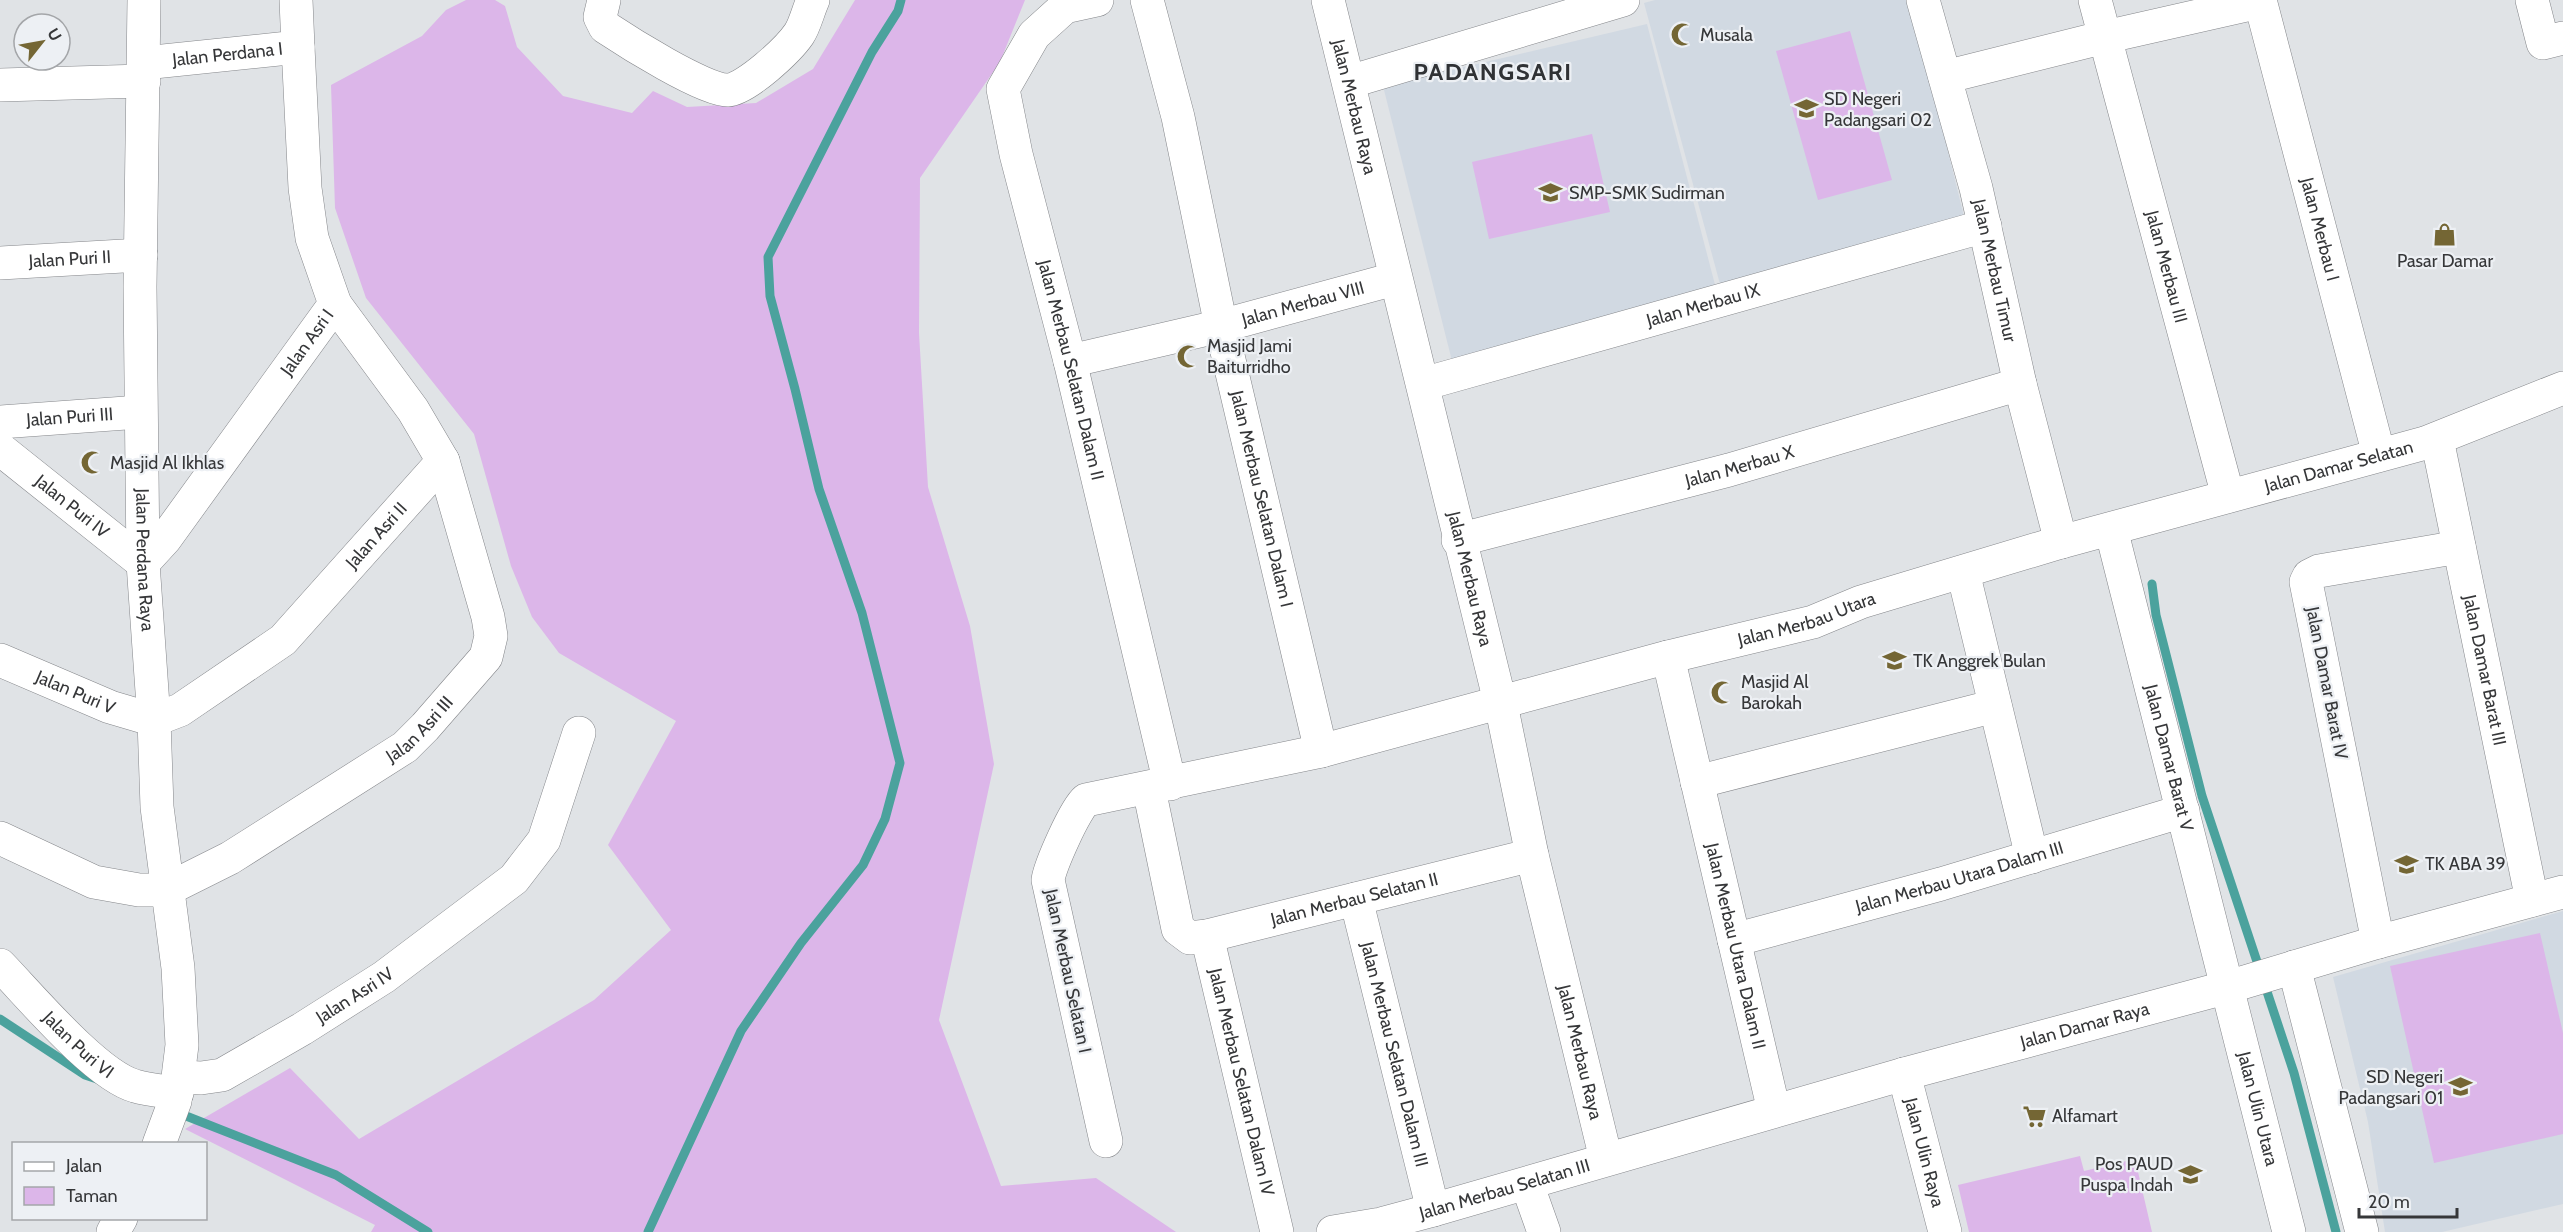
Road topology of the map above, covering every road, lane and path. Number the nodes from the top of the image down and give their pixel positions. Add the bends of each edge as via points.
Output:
1 (144, 0) edge
2 (296, 0) edge
3 (604, 0) edge
4 (813, 0) edge
5 (1097, 0) edge
6 (1147, 0) edge
7 (1328, 0) edge
8 (1623, 0) edge
9 (1923, 0) edge
10 (2095, 0) edge
11 (2532, 0) edge
12 (2260, 1) edge
13 (2105, 37) junction
14 (2563, 38) edge
15 (298, 47) junction
16 (144, 72) junction
17 (1945, 77) junction
18 (1349, 82) junction
19 (0, 85) edge
20 (1984, 226) junction
21 (141, 255) junction
22 (0, 263) edge
23 (1394, 279) junction
24 (335, 304) junction
25 (1221, 326) junction
26 (1070, 361) junction
27 (1423, 384) junction
28 (2020, 384) junction
29 (2563, 388) edge
30 (140, 412) junction
31 (0, 422) edge
32 (2437, 439) junction
33 (0, 449) edge
34 (2379, 455) junction
35 (443, 461) junction
36 (2228, 496) junction
37 (2110, 529) junction
38 (1458, 540) junction
39 (2061, 542) junction
40 (2459, 547) junction
41 (143, 563) junction
42 (1963, 572) junction
43 (1668, 657) junction
44 (0, 660) edge
45 (1499, 702) junction
46 (1995, 706) junction
47 (154, 720) junction
48 (579, 733) dead end
49 (1321, 751) junction
50 (1697, 782) junction
51 (1159, 786) junction
52 (2183, 811) junction
53 (0, 838) edge
54 (1532, 855) junction
55 (2032, 857) junction
56 (166, 890) junction
57 (2563, 892) edge
58 (1356, 898) junction
59 (2532, 900) junction
60 (1192, 933) junction
61 (1734, 940) junction
62 (2378, 942) junction
63 (0, 965) edge
64 (2262, 976) junction
65 (1904, 1074) junction
66 (178, 1079) junction
67 (1774, 1111) junction
68 (1106, 1141) dead end
69 (159, 1142) edge
70 (1606, 1160) junction
71 (1527, 1184) junction
72 (1433, 1210) junction
73 (1382, 1228) edge
74 (1276, 1230) edge
75 (1333, 1232) edge
76 (1544, 1232) edge
77 (1945, 1232) edge
78 (2289, 1232) edge
79 (2362, 1232) edge

1 - 16 street, Jalan Perdana Raya
2 - 15 street, Jalan Perdana I
3 - 4 street via 600,17 605,27 715,89 728,90 739,88 761,72 799,34
5 - 26 street, Jalan Merbau Selatan Dalam II via 1065,7 1034,35 1002,89
6 - 25 street, Jalan Merbau Selatan Dalam I via 1178,117
7 - 18 street, Jalan Merbau Raya
8 - 18 street
9 - 17 street, Jalan Merbau Timur
10 - 13 street, Jalan Merbau III
11 - 14 street via 2543,43
12 - 13 street, Jalan Merbau I
12 - 34 street, Jalan Merbau I
13 - 17 street
13 - 36 street, Jalan Merbau III
15 - 16 street, Jalan Perdana I
15 - 24 street, Jalan Asri I via 305,188 312,238
16 - 19 street, Jalan Perdana I
16 - 21 street, Jalan Perdana Raya
17 - 20 street, Jalan Merbau Timur
18 - 23 street, Jalan Merbau Raya
20 - 27 street, Jalan Merbau IX
20 - 28 street, Jalan Merbau Timur
21 - 22 street, Jalan Puri II
21 - 30 street, Jalan Perdana Raya
23 - 25 street, Jalan Merbau VIII
23 - 27 street, Jalan Merbau Raya
24 - 35 street via 413,410
24 - 41 street, Jalan Asri I via 165,539
25 - 26 street, Jalan Merbau VIII
25 - 49 street, Jalan Merbau Selatan Dalam I
26 - 51 street, Jalan Merbau Selatan Dalam II
27 - 38 street, Jalan Merbau Raya
28 - 38 street, Jalan Merbau X via 1729,470
28 - 39 street, Jalan Merbau Timur
29 - 32 street, Jalan Damar Selatan
30 - 31 street, Jalan Puri III
30 - 41 street, Jalan Perdana Raya
32 - 34 street, Jalan Damar Selatan
32 - 40 street, Jalan Damar Barat III
33 - 41 street, Jalan Puri IV
34 - 36 street, Jalan Damar Selatan
35 - 47 street, Jalan Asri II via 283,640 180,710
35 - 56 street, Jalan Asri III via 488,617 491,636 486,657 405,747 230,858
36 - 37 street, Jalan Damar Selatan
37 - 39 street, Jalan Merbau Utara
37 - 52 street, Jalan Damar Barat V
38 - 45 street, Jalan Merbau Raya
39 - 42 street, Jalan Merbau Utara
40 - 59 street, Jalan Damar Barat III
40 - 62 street, Jalan Damar Barat IV via 2319,571 2306,582
41 - 47 street, Jalan Perdana Raya
42 - 43 street, Jalan Merbau Utara via 1861,602 1813,622
42 - 46 street
43 - 45 street, Jalan Merbau Utara
43 - 50 street, Jalan Merbau Utara Dalam II
44 - 47 street, Jalan Puri V via 110,707
45 - 49 street, Jalan Merbau Selatan I
45 - 54 street, Jalan Merbau Raya
46 - 50 street
46 - 55 street
47 - 56 street, Jalan Perdana Raya via 157,807
48 - 66 street, Jalan Asri IV via 544,840 514,879 384,977 302,1029 222,1075
49 - 51 street, Jalan Merbau Selatan I
50 - 61 street, Jalan Merbau Utara Dalam II
51 - 60 street
51 - 68 street, Jalan Merbau Selatan I via 1086,800 1080,805 1048,880
52 - 55 street, Jalan Merbau Utara Dalam III
52 - 64 street, Jalan Damar Barat V
53 - 56 street via 94,882 138,890
54 - 58 street, Jalan Merbau Selatan II
54 - 70 street, Jalan Merbau Raya
55 - 61 street, Jalan Merbau Utara Dalam III
56 - 66 street, Jalan Perdana Raya via 178,968
57 - 59 street, Jalan Damar Raya
58 - 60 street, Jalan Merbau Selatan II
58 - 72 street, Jalan Merbau Selatan Dalam III
59 - 62 street, Jalan Damar Raya
60 - 74 street, Jalan Merbau Selatan Dalam IV
61 - 67 street, Jalan Merbau Utara Dalam II
62 - 64 street, Jalan Damar Raya
63 - 66 street, Jalan Puri VI via 90,1057 114,1076 134,1086
64 - 65 street, Jalan Damar Raya
64 - 78 street, Jalan Ulin Utara
64 - 79 street
65 - 67 street, Jalan Damar Raya
65 - 77 street, Jalan Ulin Raya
66 - 69 street
67 - 70 street, Jalan Damar Raya
70 - 71 street, Jalan Merbau Selatan III
71 - 72 street, Jalan Merbau Selatan III
71 - 76 street
72 - 73 street, Jalan Merbau Selatan III
73 - 75 street, Jalan Merbau Selatan III

